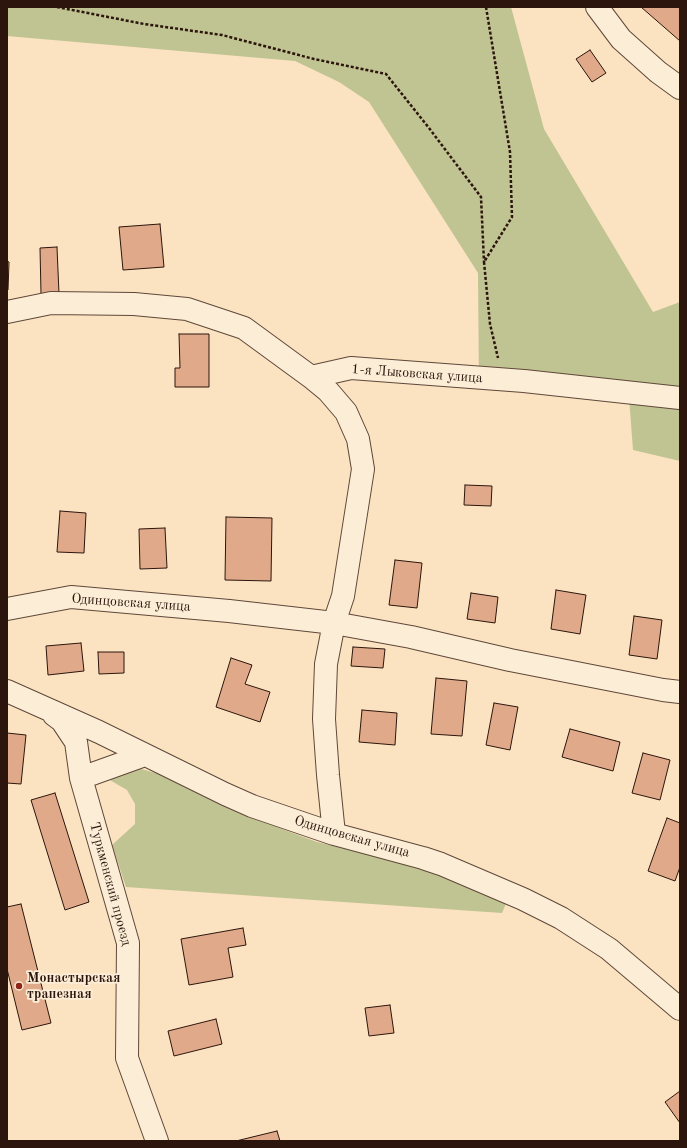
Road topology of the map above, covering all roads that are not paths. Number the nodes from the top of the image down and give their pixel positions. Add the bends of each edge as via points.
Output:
1 (597, 7) edge
2 (680, 88) edge
3 (7, 312) edge
4 (312, 378) junction
5 (680, 398) edge
6 (7, 609) edge
7 (334, 623) junction
8 (7, 691) edge
9 (680, 692) edge
10 (45, 707) junction
11 (145, 755) junction
12 (81, 778) junction
13 (334, 834) junction
14 (680, 1009) edge
15 (158, 1141) edge

1 - 2 street via 621,39
3 - 4 street via 51,303 134,304 187,309 244,328
4 - 5 street, 1-я Лыковская улица via 351,368
4 - 7 street via 328,391 346,412 358,439 362,469 343,596
6 - 7 street, Одинцовская улица via 71,597
7 - 9 street, Одинцовская улица
7 - 13 street via 326,664 324,719
8 - 10 street, Одинцовская улица
10 - 11 street, Одинцовская улица
10 - 12 street, Туркменский проезд via 62,721 76,742
11 - 12 street
11 - 13 street, Одинцовская улица via 252,806
12 - 15 street, Туркменский проезд via 128,943 127,1058
13 - 14 street, Одинцовская улица via 440,864 561,918 609,949

